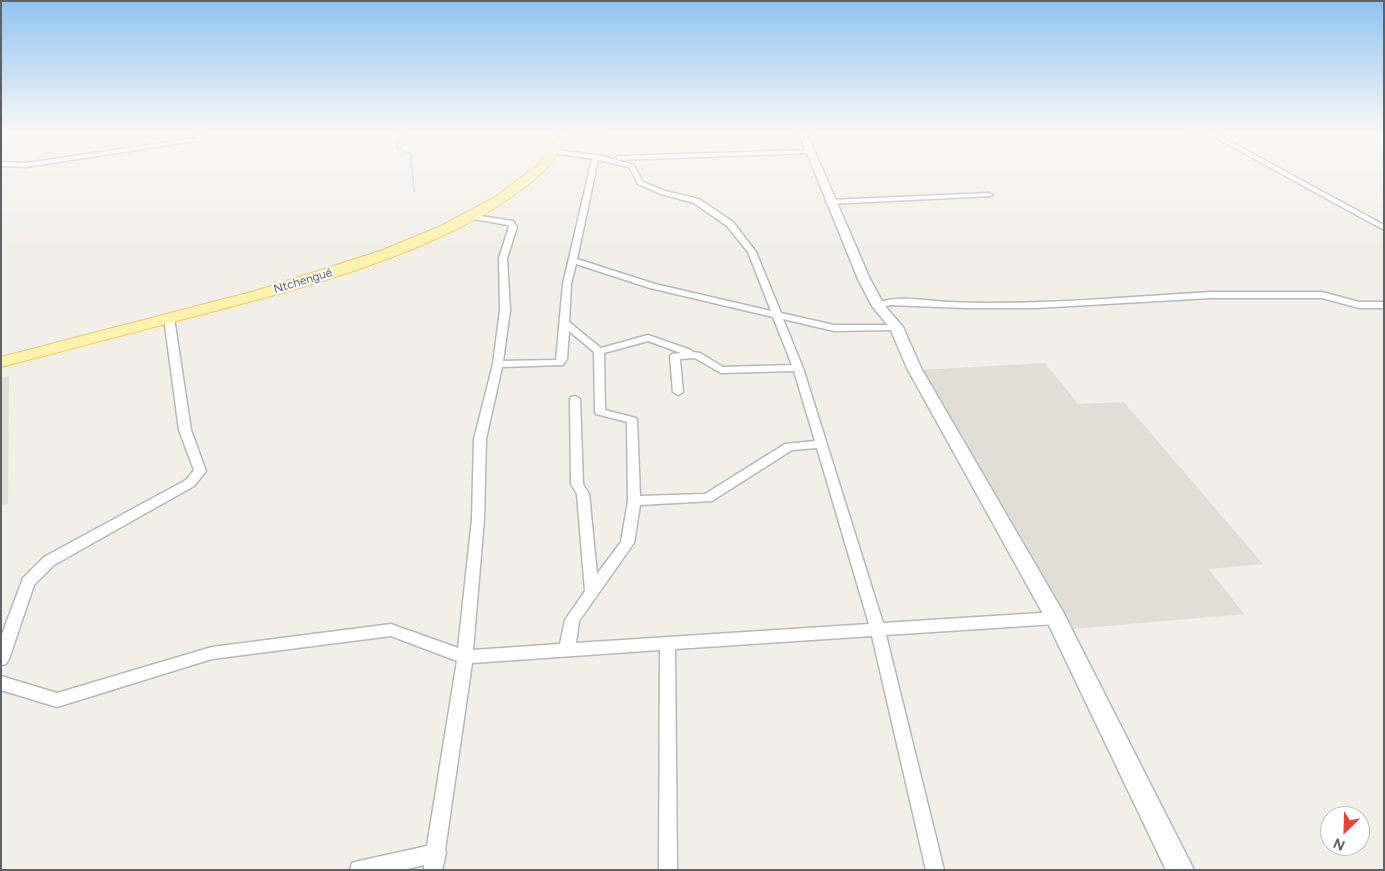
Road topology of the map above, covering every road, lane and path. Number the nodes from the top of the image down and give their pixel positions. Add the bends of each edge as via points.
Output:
1 (536, 172) edge
2 (592, 172) edge
3 (635, 172) edge
4 (818, 172) edge
5 (1281, 172) edge
6 (989, 196) dead end
7 (830, 202) junction
8 (468, 216) junction
9 (1384, 228) edge
10 (572, 260) junction
11 (1384, 305) edge
12 (878, 306) junction
13 (776, 314) junction
14 (169, 318) junction
15 (565, 323) junction
16 (896, 327) junction
17 (599, 351) junction
18 (697, 355) junction
19 (1, 362) edge
20 (498, 364) junction
21 (798, 368) junction
22 (678, 392) dead end
23 (575, 399) dead end
24 (822, 444) junction
25 (634, 501) junction
26 (592, 590) junction
27 (1056, 618) junction
28 (878, 631) junction
29 (667, 644) junction
30 (567, 650) junction
31 (465, 657) junction
32 (1, 659) edge
33 (2, 682) edge
34 (435, 861) edge
35 (359, 870) edge
36 (668, 870) edge
37 (935, 870) edge
38 (1180, 870) edge

1 - 8 main road, Ntchengué via 516,188
2 - 10 street
3 - 13 street via 640,183 696,201 730,224 752,252
4 - 7 street
5 - 9 street
6 - 7 street
7 - 12 street
8 - 14 main road, Ntchengué via 419,240 340,270
8 - 20 street via 510,223 513,227 503,258 505,310
10 - 13 street via 653,286
10 - 15 street
11 - 12 street via 1359,305 1322,294 1148,297 1036,305 889,302
12 - 16 street
13 - 16 street via 834,328
13 - 21 street
14 - 19 main road, Ntchengué
14 - 32 street via 185,430 200,471 190,483 49,561 37,571 28,582
15 - 17 street
15 - 20 street via 559,363
16 - 27 street via 914,368
17 - 18 street via 648,338
17 - 25 street via 600,412 632,420
18 - 21 street via 720,370
18 - 22 street via 675,356
20 - 31 street via 480,439 478,519
21 - 24 street
23 - 26 street via 577,484 583,494
24 - 25 street via 788,447 708,498
24 - 28 street
25 - 26 street via 627,543
26 - 30 street via 572,620
27 - 28 street
27 - 38 street
28 - 29 street
28 - 37 street
29 - 30 street
29 - 36 street
30 - 31 street
31 - 33 street via 391,630 212,653 57,700
31 - 34 street
34 - 35 street

